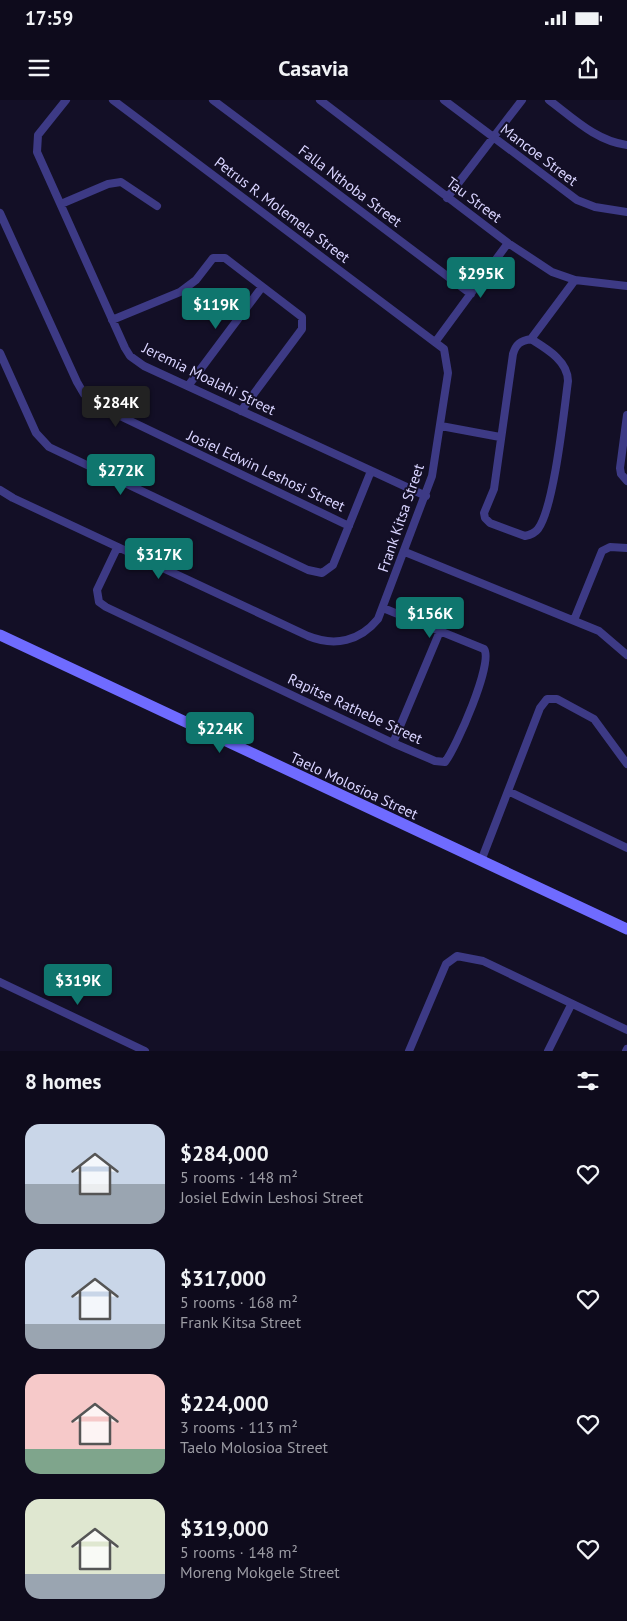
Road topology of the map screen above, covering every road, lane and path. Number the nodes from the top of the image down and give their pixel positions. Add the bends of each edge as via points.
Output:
1 (66, 100) edge
2 (113, 100) edge
3 (212, 100) edge
4 (320, 100) edge
5 (444, 100) edge
6 (522, 100) edge
7 (549, 100) edge
8 (495, 138) junction
9 (627, 145) edge
10 (447, 198) junction
11 (60, 204) junction
12 (157, 206) dead end
13 (627, 212) edge
14 (0, 213) edge
15 (508, 243) junction
16 (575, 280) junction
17 (627, 286) edge
18 (262, 287) junction
19 (471, 294) junction
20 (112, 320) junction
21 (531, 339) junction
22 (436, 342) junction
23 (0, 353) edge
24 (188, 386) junction
25 (241, 411) junction
26 (627, 414) edge
27 (441, 426) junction
28 (500, 437) junction
29 (371, 471) junction
30 (627, 481) edge
31 (0, 490) edge
32 (426, 496) junction
33 (348, 526) junction
34 (117, 548) junction
35 (627, 548) edge
36 (405, 552) junction
37 (384, 608) junction
38 (574, 620) junction
39 (440, 631) junction
40 (0, 635) edge
41 (627, 654) edge
42 (393, 743) junction
43 (627, 764) edge
44 (508, 791) junction
45 (627, 848) edge
46 (481, 861) junction
47 (627, 929) edge
48 (0, 982) edge
49 (571, 1004) junction
50 (627, 1030) edge
51 (145, 1051) edge
52 (409, 1051) edge
53 (548, 1051) edge

1 - 11 street, Jeremia Moalahi Street via 38,135 36,143 40,161
2 - 22 street, Petrus R. Molemela Street
3 - 19 street, Falla Nthoba Street
4 - 10 street, Tau Street
5 - 8 street, Mancoe Street
6 - 8 street
7 - 9 street via 606,140
8 - 10 street
8 - 13 street, Mancoe Street via 576,200
10 - 15 street, Tau Street
11 - 12 street via 120,182
11 - 20 street, Jeremia Moalahi Street
14 - 33 street, Josiel Edwin Leshosi Street via 77,382 93,403
15 - 16 street, Tau Street via 552,272
15 - 19 street
16 - 17 street, Tau Street
16 - 21 street
18 - 20 street via 225,258 216,257 209,261 196,280 180,292
18 - 24 street
18 - 25 street via 304,321
19 - 22 street
20 - 24 street, Jeremia Moalahi Street via 125,348 136,361
21 - 28 street via 521,341 513,354
21 - 28 street via 564,365 568,381 549,501 540,527 530,535 490,523 485,518 494,489
22 - 27 street, Frank Kitsa Street via 444,349 448,364
23 - 33 street via 36,433 56,452 317,573 327,571 333,565
24 - 25 street, Jeremia Moalahi Street
25 - 29 street, Jeremia Moalahi Street
26 - 30 street via 620,468
27 - 28 street
27 - 32 street, Frank Kitsa Street
29 - 32 street, Jeremia Moalahi Street
29 - 33 street
31 - 34 street, Frank Kitsa Street
32 - 36 street, Frank Kitsa Street
34 - 37 street, Frank Kitsa Street via 315,639 332,642 358,637 368,630
34 - 42 street, Rapitse Rathebe Street via 97,590 99,602 106,608
35 - 38 street via 610,547 602,551
36 - 37 street, Frank Kitsa Street
36 - 38 street
37 - 39 street, Rapitse Rathebe Street
38 - 41 street via 599,631
39 - 42 street
39 - 42 street, Rapitse Rathebe Street via 487,652 487,662 474,698 445,762 435,762
40 - 46 street, Taelo Molosioa Street
43 - 44 street via 594,719 551,698 540,708
44 - 45 street
44 - 46 street
46 - 47 street, Taelo Molosioa Street
48 - 51 street
49 - 50 street
49 - 52 street via 483,961 457,956 446,964
49 - 53 street

